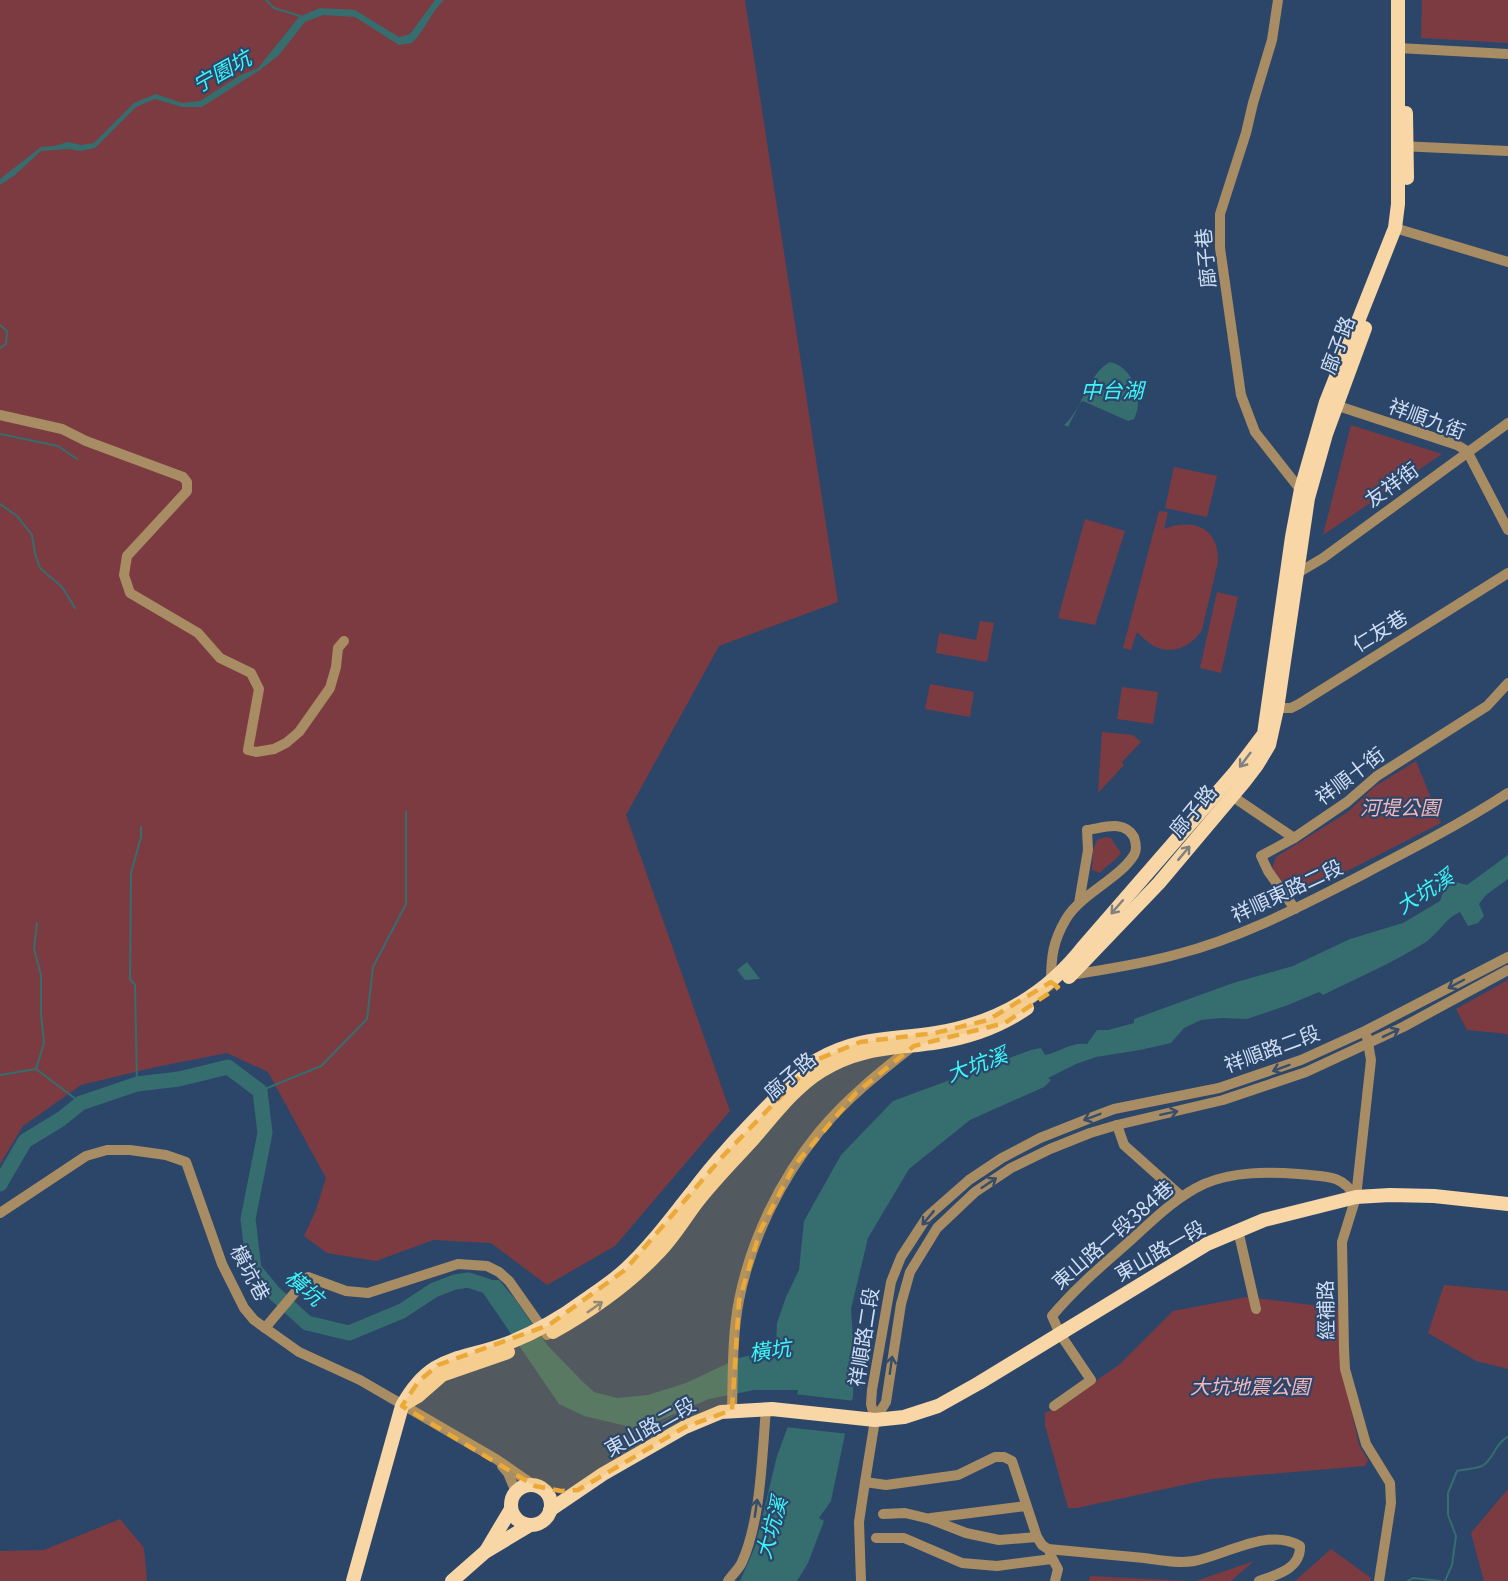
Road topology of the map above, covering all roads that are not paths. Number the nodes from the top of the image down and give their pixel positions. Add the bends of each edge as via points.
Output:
1 (1278, 0) edge
2 (1398, 0) edge
3 (1406, 0) edge
4 (1402, 48) junction
5 (1508, 54) edge
6 (1402, 146) junction
7 (1508, 151) edge
8 (1399, 229) junction
9 (1508, 262) edge
10 (1331, 404) junction
11 (0, 415) edge
12 (1508, 423) edge
13 (1467, 451) junction
14 (1304, 494) junction
15 (1505, 515) edge
16 (1508, 530) edge
17 (1508, 573) edge
18 (1296, 574) junction
19 (344, 641) dead end
20 (1508, 683) edge
21 (1272, 708) junction
22 (1508, 793) edge
23 (1232, 796) junction
24 (1294, 838) junction
25 (1079, 903) junction
26 (1295, 909) junction
27 (1508, 957) edge
28 (1508, 970) edge
29 (1069, 972) junction
30 (1054, 984) junction
31 (1365, 1031) junction
32 (1370, 1044) junction
33 (914, 1046) junction
34 (1117, 1125) junction
35 (1181, 1196) junction
36 (1356, 1197) junction
37 (1508, 1204) edge
38 (0, 1213) edge
39 (1238, 1230) junction
40 (1256, 1309) dead end
41 (265, 1328) junction
42 (544, 1333) junction
43 (1060, 1334) junction
44 (732, 1405) junction
45 (402, 1406) junction
46 (1054, 1406) dead end
47 (772, 1409) junction
48 (874, 1420) junction
49 (496, 1459) junction
50 (865, 1482) junction
51 (539, 1488) junction
52 (578, 1490) junction
53 (516, 1492) junction
54 (1026, 1506) junction
55 (511, 1509) junction
56 (550, 1510) junction
57 (884, 1514) dead end
58 (930, 1519) junction
59 (530, 1525) junction
60 (1037, 1537) junction
61 (876, 1538) dead end
62 (485, 1552) junction
63 (1050, 1554) junction
64 (354, 1581) edge
65 (452, 1581) edge
66 (728, 1581) edge
67 (861, 1581) edge
68 (1055, 1581) edge
69 (1259, 1581) edge
70 (1379, 1581) edge

1 - 14 street, 廍子巷 via 1272,40 1220,214 1220,248 1246,410 1255,432
2 - 4 main road, 廍子路
3 - 4 main road, 廍子路
4 - 5 street
4 - 6 main road, 廍子路
6 - 7 street
6 - 8 main road, 廍子路
8 - 9 street
8 - 10 main road, 廍子路
10 - 13 street, 祥順九街
10 - 14 main road, 廍子路
11 - 19 street via 62,429 183,477 187,482 187,492 127,556 124,575 130,593 198,633 220,658 251,673 259,689 248,750 274,749 299,732 330,688 338,648
12 - 13 street, 友祥街
13 - 15 street, 祥順九街
13 - 18 street, 友祥街
14 - 18 main road, 廍子路
14 - 21 main road, 廍子路 via 1292,537
15 - 16 street, 祥順九街
17 - 21 street, 仁友巷 via 1299,704
18 - 21 main road, 廍子路
20 - 24 street, 祥順十街 via 1486,706 1377,776
21 - 23 main road, 廍子路 via 1269,745
21 -> 29 main road, 廍子路 via 1264,734 1236,771 1084,946
22 - 26 street, 祥順東路二段 via 1414,848
23 - 24 street
29 -> 23 main road, 廍子路 via 1159,883
24 - 26 street, 祥順十街 via 1261,856
25 - 25 street via 1134,855 1136,844 1126,828 1118,825 1087,830 1088,850
25 - 30 street via 1066,918 1051,952
26 - 29 street, 祥順東路二段 via 1180,954 1128,966
27 -> 31 street, 祥順路二段
32 -> 28 street, 祥順路二段
29 - 30 main road, 廍子路
30 - 33 main road, 廍子路 via 1005,1023 970,1035
30 - 42 main road, 廍子路 via 988,1020 935,1033 860,1042 816,1060 797,1074 625,1270
31 - 32 street, 經補路
31 -> 48 street, 祥順路二段 via 1301,1060 1219,1088 1098,1115 1040,1138 969,1180 927,1217 893,1275 872,1390
34 -> 32 street, 祥順路二段 via 1268,1086
32 - 36 street, 經補路
42 -> 33 main road, 廍子路 via 588,1312 639,1272 785,1103 820,1071 851,1055
33 - 44 street via 856,1093 819,1132 794,1166 760,1231 739,1301
34 - 35 street via 1124,1145
48 -> 34 street, 祥順路二段 via 886,1403 905,1285 916,1260 938,1228 975,1192 1011,1168
35 - 36 street, 東山路一段384巷 via 1206,1183 1235,1175 1271,1172 1341,1180
35 - 43 street, 東山路一段384巷 via 1062,1304 1052,1316
36 - 37 main road, 東山路一段 via 1434,1196
36 - 39 main road, 東山路一段
36 - 70 street, 經補路 via 1342,1242 1345,1357 1366,1444 1390,1483 1391,1503
38 - 41 street, 橫坑巷 via 86,1156 130,1150 186,1162 222,1264 244,1308
39 - 40 street
39 - 43 main road, 東山路一段 via 1192,1252
41 - 42 street via 308,1277 368,1293 459,1264 487,1266 499,1272
41 - 45 street, 橫坑巷 via 299,1352 360,1380
42 - 45 main road via 442,1375
43 - 46 street via 1091,1380
43 - 48 main road, 東山路一段 via 938,1406 904,1417
44 - 47 main road, 東山路二段
44 - 52 main road, 東山路二段
45 - 49 street, 橫坑巷
45 - 64 main road
47 - 48 main road, 東山路一段
66 -> 47 street via 741,1563 753,1526
48 - 50 street
49 - 51 street, 橫坑巷
49 - 53 street via 508,1473
50 - 54 street via 886,1485 958,1475 995,1457 1004,1457 1012,1461
50 - 67 street via 860,1522
51 - 52 main road
51 - 53 main road via 521,1488
51 - 56 main road via 550,1500
52 - 56 main road, 東山路二段
53 - 55 main road
54 - 58 street
54 - 60 street
55 - 59 main road via 518,1520
55 - 62 main road
56 - 59 main road via 541,1522
57 - 58 street via 905,1512
58 - 60 street via 999,1540
59 - 62 main road
60 - 63 street
61 - 63 street via 904,1538 962,1563 997,1566
62 - 65 main road
63 - 68 street via 1058,1569
63 - 69 street via 1184,1562 1262,1541 1300,1546 1300,1555 1292,1566

